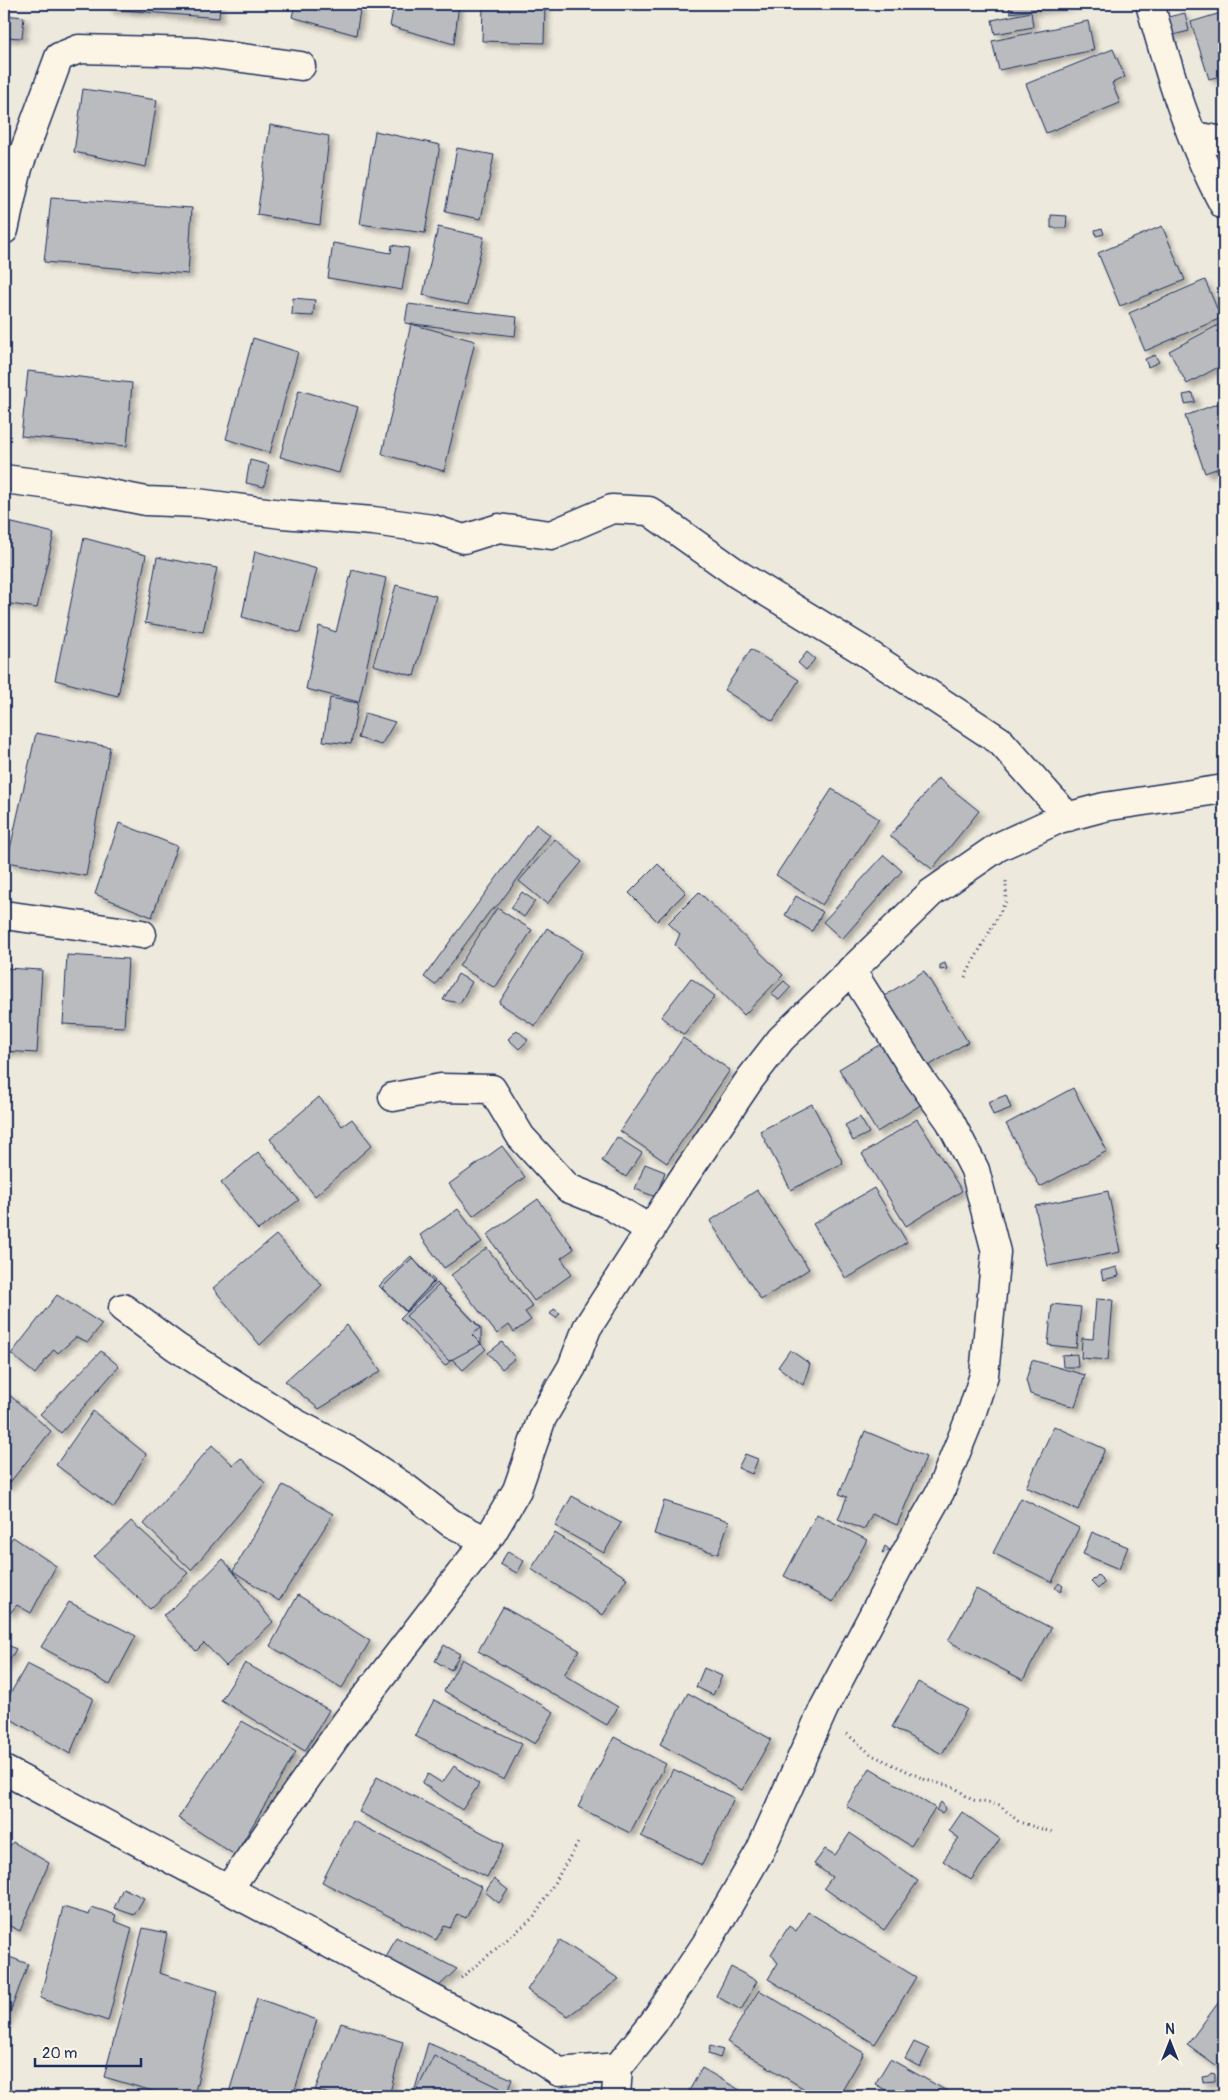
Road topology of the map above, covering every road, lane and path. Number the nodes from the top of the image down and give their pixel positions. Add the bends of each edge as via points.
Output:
1 (1150, 4) edge
2 (301, 66) dead end
3 (1194, 136) junction
4 (1224, 141) edge
5 (1224, 205) edge
6 (4, 230) edge
7 (4, 479) edge
8 (1224, 789) edge
9 (1068, 817) junction
10 (995, 849) junction
11 (4, 915) edge
12 (142, 934) dead end
13 (851, 970) junction
14 (965, 977) dead end
15 (394, 1097) dead end
16 (651, 1230) junction
17 (123, 1308) dead end
18 (485, 1540) junction
19 (822, 1712) junction
20 (4, 1770) edge
21 (1055, 1834) dead end
22 (578, 1843) dead end
23 (229, 1888) junction
24 (436, 2000) junction
25 (618, 2066) junction
26 (616, 2096) edge

1 - 3 street via 1161,45
2 - 6 street via 198,52 78,49 59,57 18,168
3 - 4 street
3 - 5 street
7 - 9 street via 146,501 373,521 433,529 464,539 499,528 551,535 612,509 649,511 739,575 862,650 1000,741
8 - 9 street via 1104,807
9 - 10 street
10 - 13 street via 931,893
10 - 14 path via 1006,878 1006,901
11 - 12 street
13 - 16 street via 782,1039 750,1079
13 - 19 street via 950,1121 975,1170 996,1252 984,1375 970,1418 940,1492
15 - 16 street via 441,1088 492,1089 521,1137 568,1188 608,1204
16 - 18 street via 587,1328 572,1367 542,1418 517,1490
17 - 18 street via 176,1347 295,1423 350,1452 451,1522
18 - 23 street via 347,1721
19 - 21 path via 872,1755 926,1780 954,1787 972,1800 999,1804 1019,1822
19 - 25 street via 760,1851 706,1944 654,2022
20 - 23 street
22 - 24 path via 534,1917
23 - 24 street
24 - 25 street via 508,2039 559,2072
25 - 26 street

